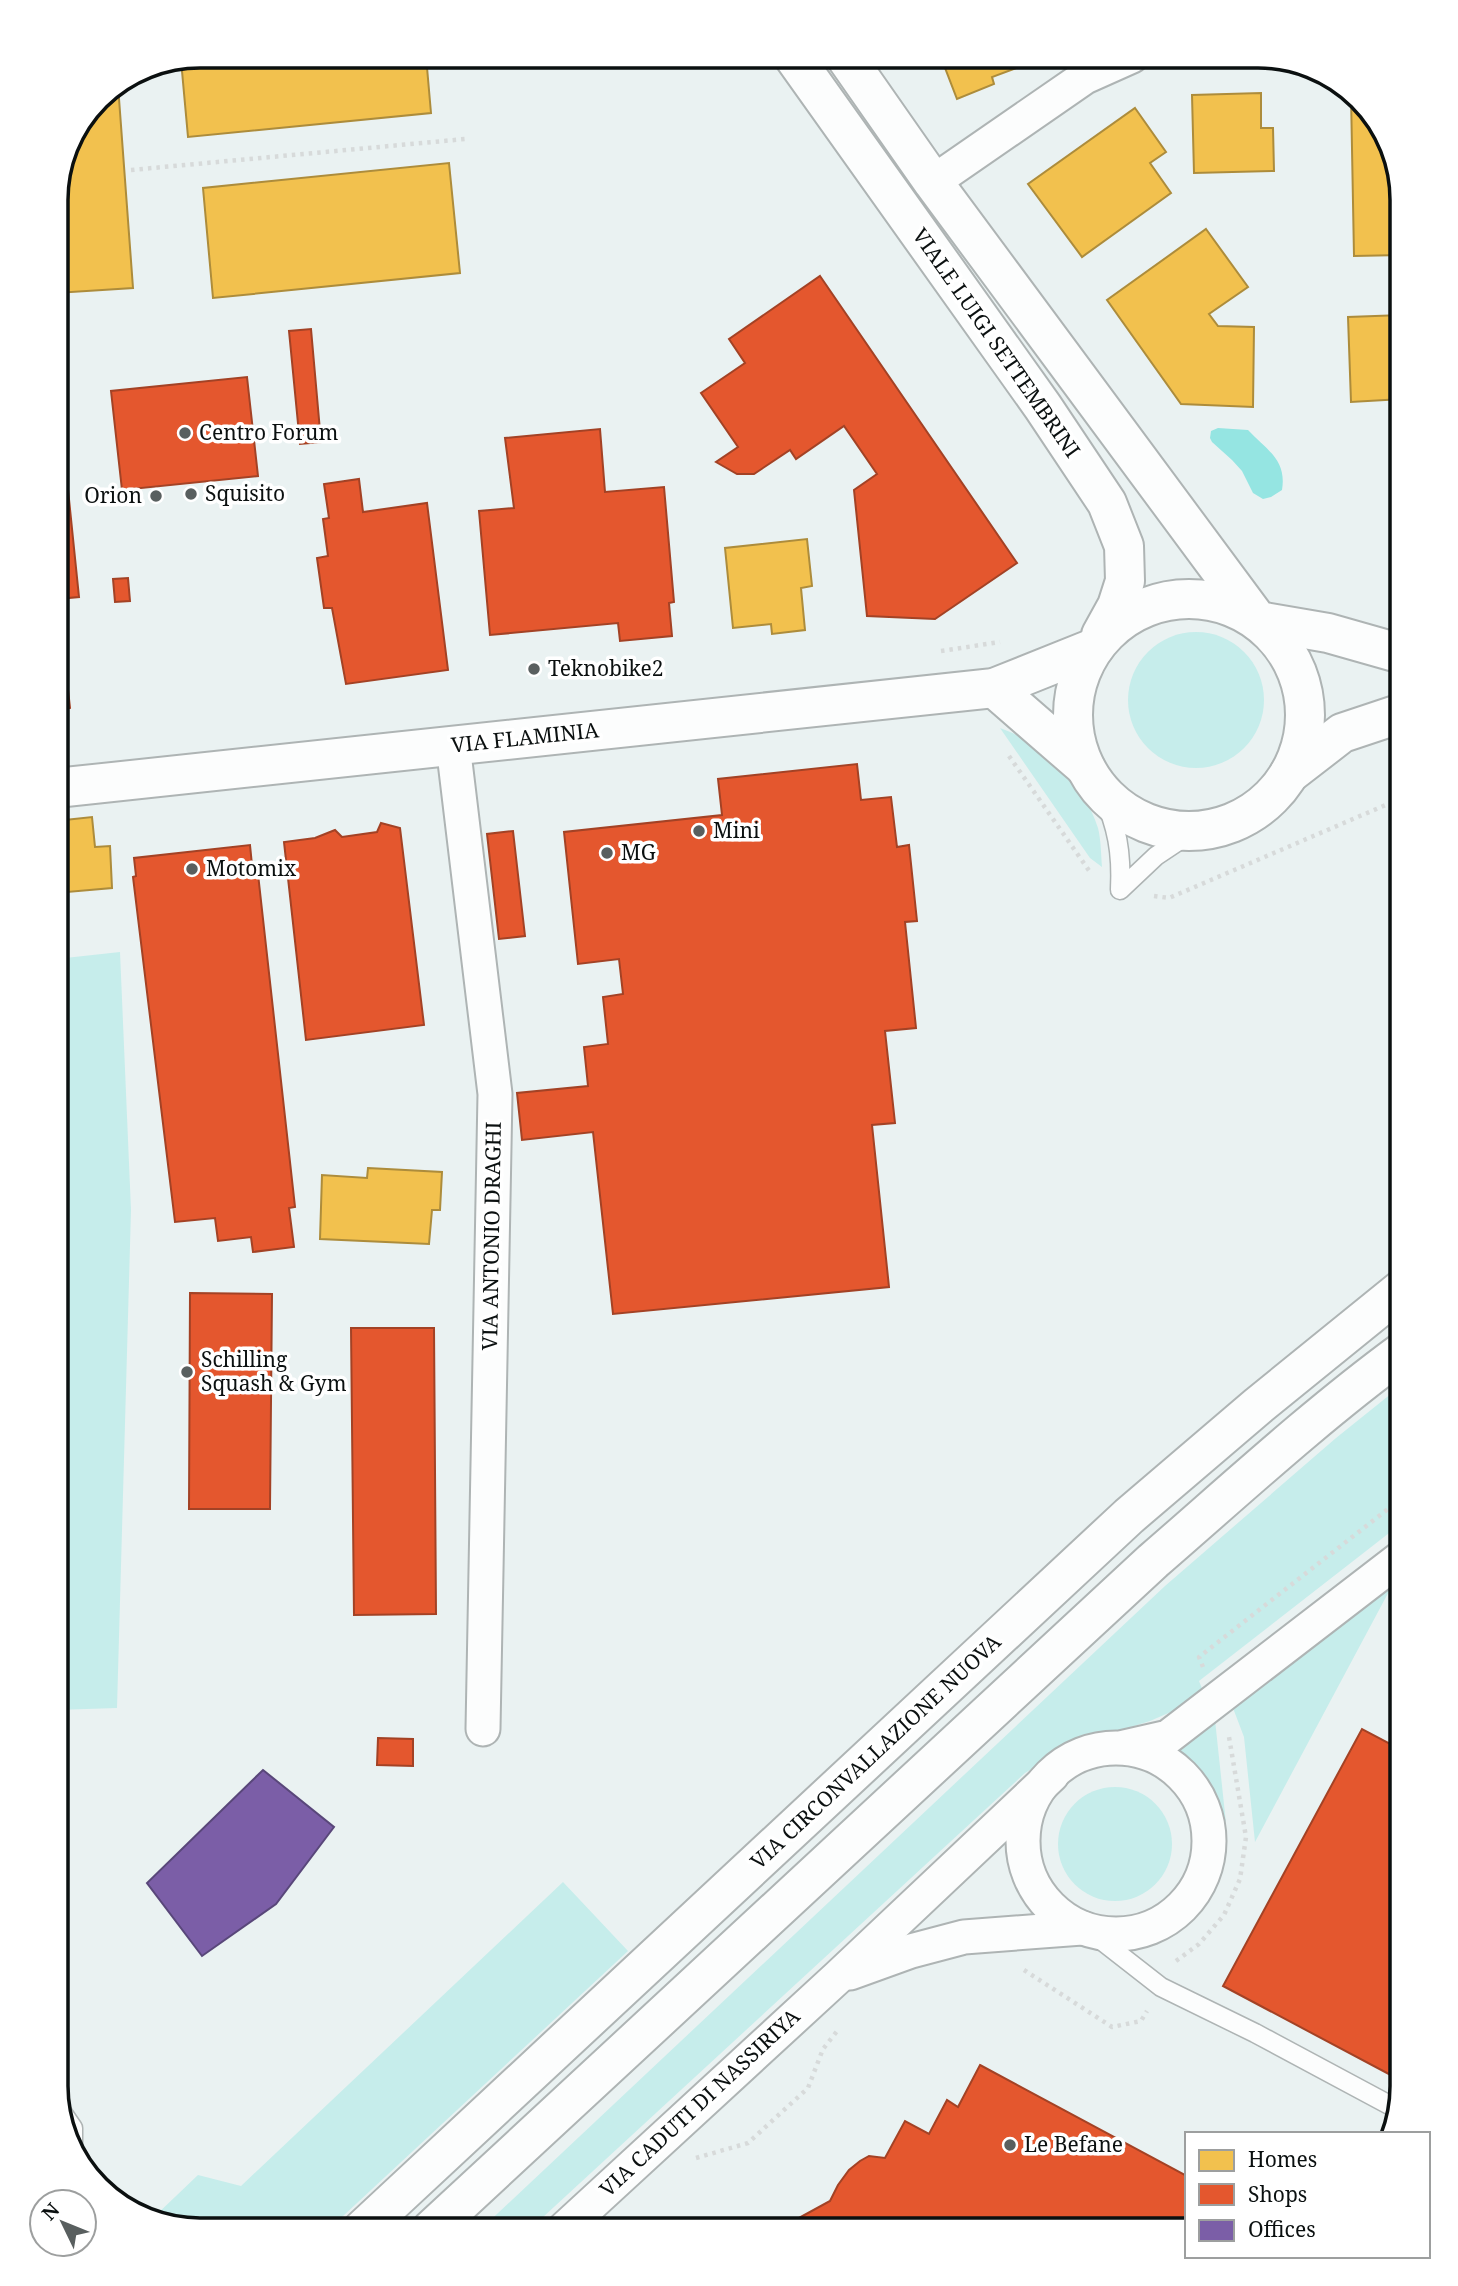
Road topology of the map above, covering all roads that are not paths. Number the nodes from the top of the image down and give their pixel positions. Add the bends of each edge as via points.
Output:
1 (802, 69) edge
2 (854, 69) edge
3 (1104, 69) edge
4 (933, 182) junction
5 (1258, 621) junction
6 (1390, 647) edge
7 (1094, 648) junction
8 (994, 688) junction
9 (1390, 717) edge
10 (453, 745) junction
11 (1289, 774) junction
12 (1093, 780) junction
13 (69, 787) edge
14 (1210, 829) junction
15 (1390, 1299) edge
16 (1390, 1361) edge
17 (1390, 1566) edge
18 (484, 1729) dead end
19 (1116, 1749) junction
20 (1052, 1775) junction
21 (1085, 1929) junction
22 (838, 1977) junction
23 (1388, 2104) edge
24 (376, 2217) edge
25 (445, 2217) edge
26 (577, 2217) edge

1 - 7 main road, VIALE LUIGI SETTEMBRINI via 1107,503 1124,546 1125,580 1117,606
2 - 4 main road, VIALE LUIGI SETTEMBRINI
3 - 4 street
4 - 5 main road, VIALE LUIGI SETTEMBRINI
5 - 6 main road, VIA FLAMINIA
5 - 7 main road, VIA FLAMINIA via 1228,605 1191,598 1154,604 1120,621
5 - 11 main road, VIA FLAMINIA via 1283,645 1305,696 1306,724
7 - 8 main road, VIA FLAMINIA
7 - 12 main road, VIA FLAMINIA via 1082,669 1073,714 1075,737
8 - 10 main road, VIA FLAMINIA
8 - 12 main road, VIA FLAMINIA
9 - 11 main road, VIA FLAMINIA via 1342,733
10 - 13 main road, VIA FLAMINIA
10 - 18 street, VIA ANTONIO DRAGHI via 495,1094
11 - 14 main road, VIA FLAMINIA via 1256,810
12 - 14 main road, VIA FLAMINIA via 1125,812 1152,825 1181,831
12 - 14 lane via 1115,822 1120,890 1156,856
15 - 24 main road, VIA CIRCONVALLAZIONE NUOVA via 1129,1516
16 - 25 main road via 1153,1561
17 - 19 street, VIA CADUTI DI NASSIRIYA via 1168,1737
19 - 20 street, VIA CADUTI DI NASSIRIYA via 1080,1756
19 - 21 street, VIA CADUTI DI NASSIRIYA via 1153,1756 1186,1780 1206,1816 1209,1850 1196,1889 1163,1922 1119,1935
20 - 21 street, VIA CADUTI DI NASSIRIYA via 1027,1815 1026,1862 1045,1902
20 - 22 street, VIA CADUTI DI NASSIRIYA
21 - 22 street, VIA CADUTI DI NASSIRIYA via 964,1937
21 - 23 lane via 1161,1987
22 - 26 street, VIA CADUTI DI NASSIRIYA

